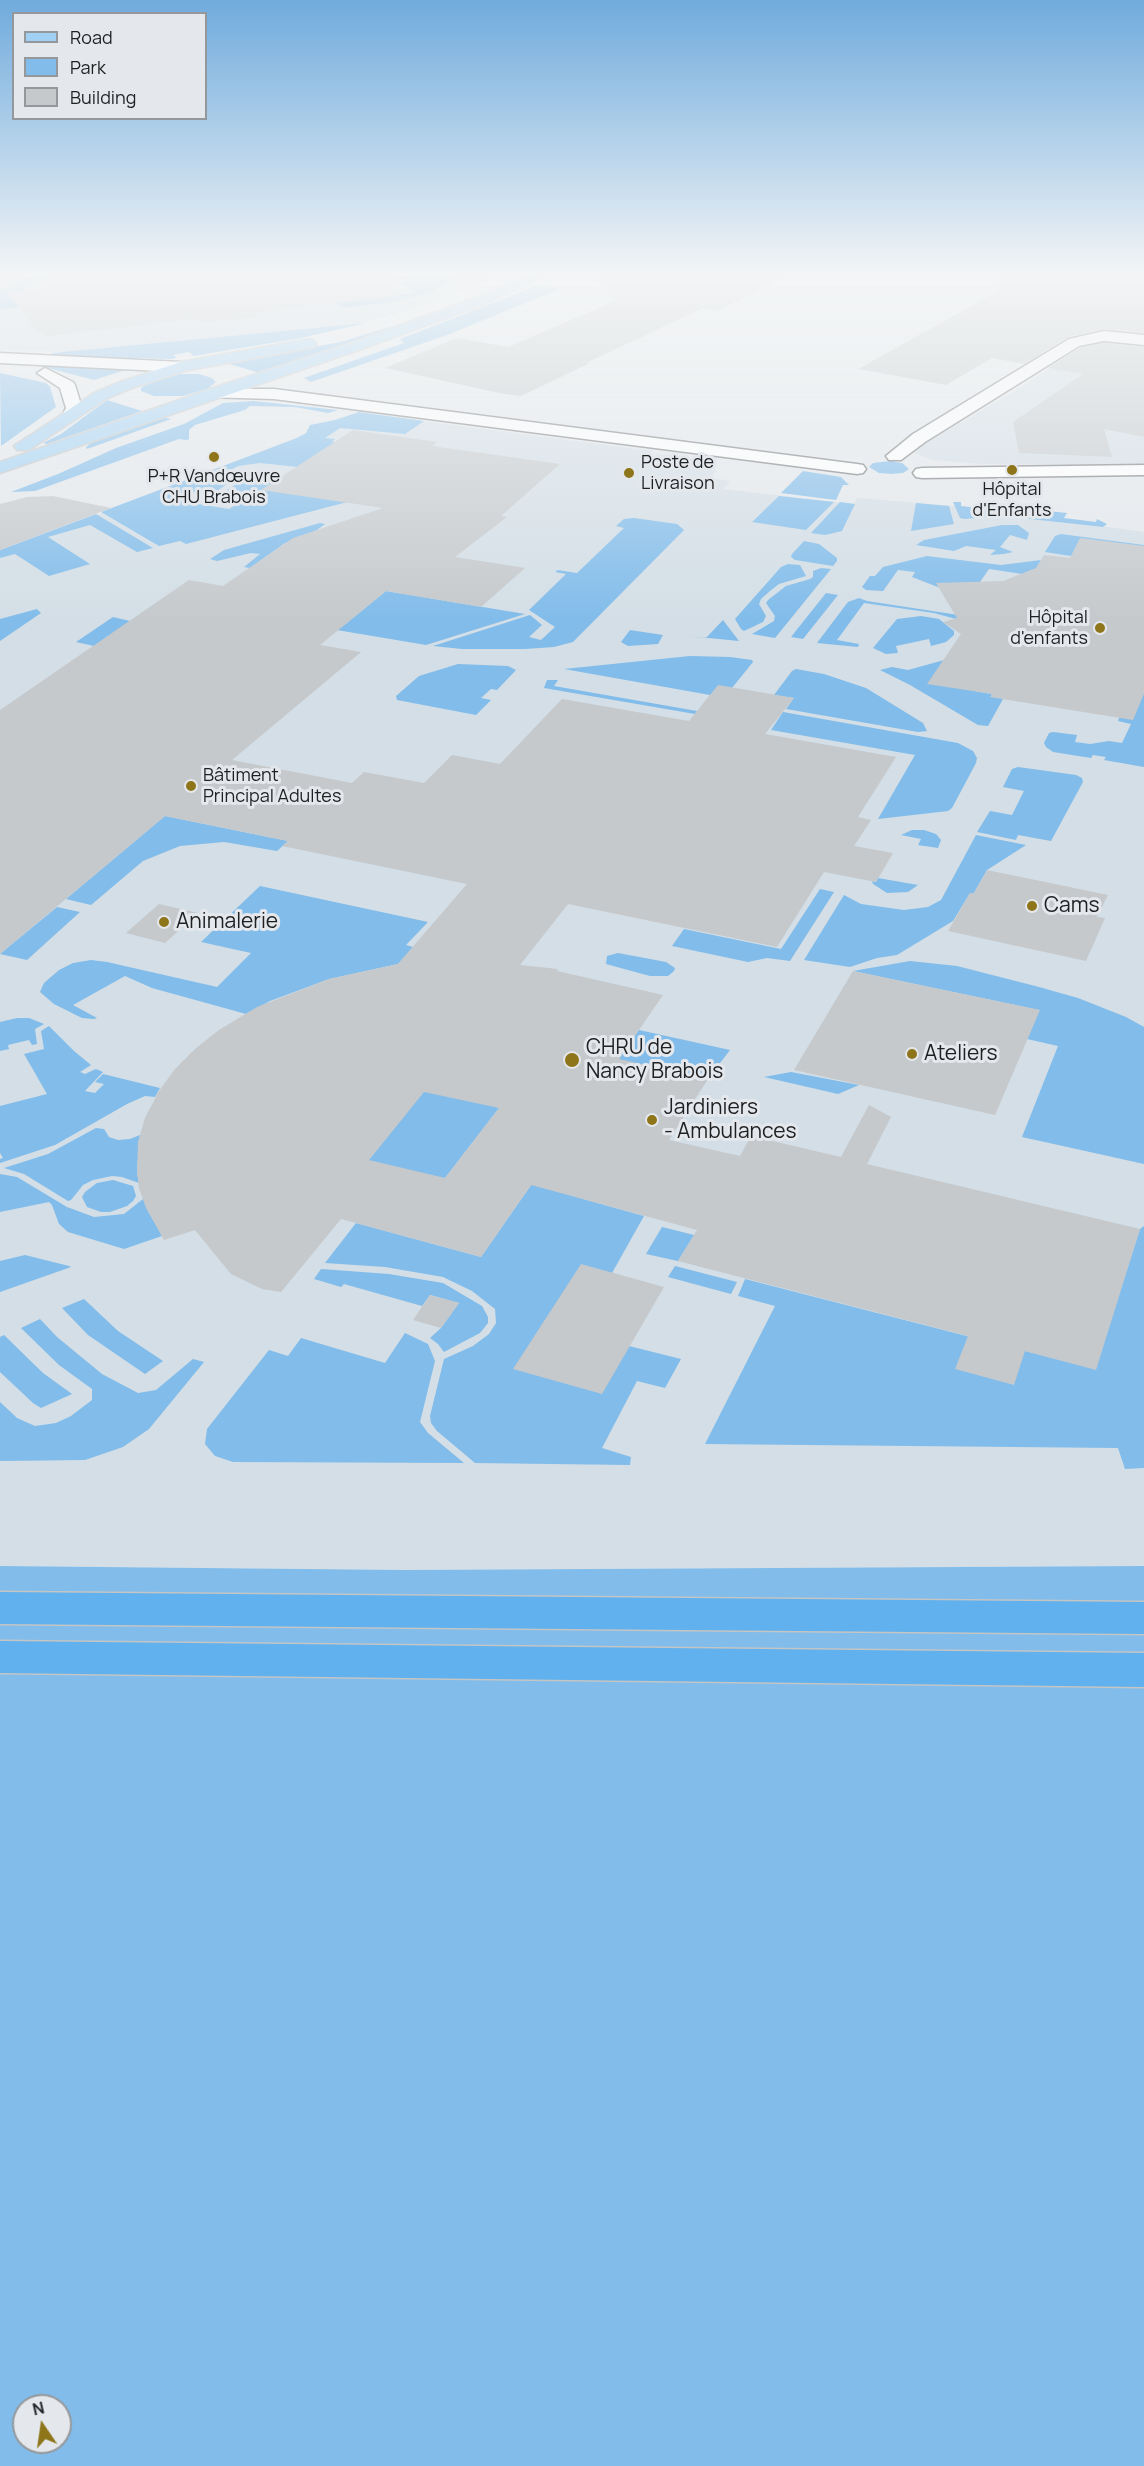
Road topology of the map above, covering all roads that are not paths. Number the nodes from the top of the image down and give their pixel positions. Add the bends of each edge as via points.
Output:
1 (69, 391) edge
2 (110, 391) edge
3 (121, 391) edge
4 (136, 391) edge
5 (219, 391) edge
6 (310, 391) edge
7 (995, 391) edge
8 (210, 394) junction
9 (146, 398) junction
10 (71, 414) junction
11 (0, 457) edge
12 (873, 462) junction
13 (0, 468) edge
14 (1144, 470) edge
15 (0, 1608) edge
16 (1144, 1618) edge
17 (0, 1657) edge
18 (1144, 1670) edge

1 - 10 street via 74,408
2 - 10 main road
3 - 9 main road
4 - 9 main road
5 - 8 main road
6 - 12 street
7 - 12 street
8 - 9 main road
8 - 12 street via 274,394
8 - 13 main road
10 - 11 main road
12 - 14 street via 916,471
15 - 16 highway
17 - 18 highway

